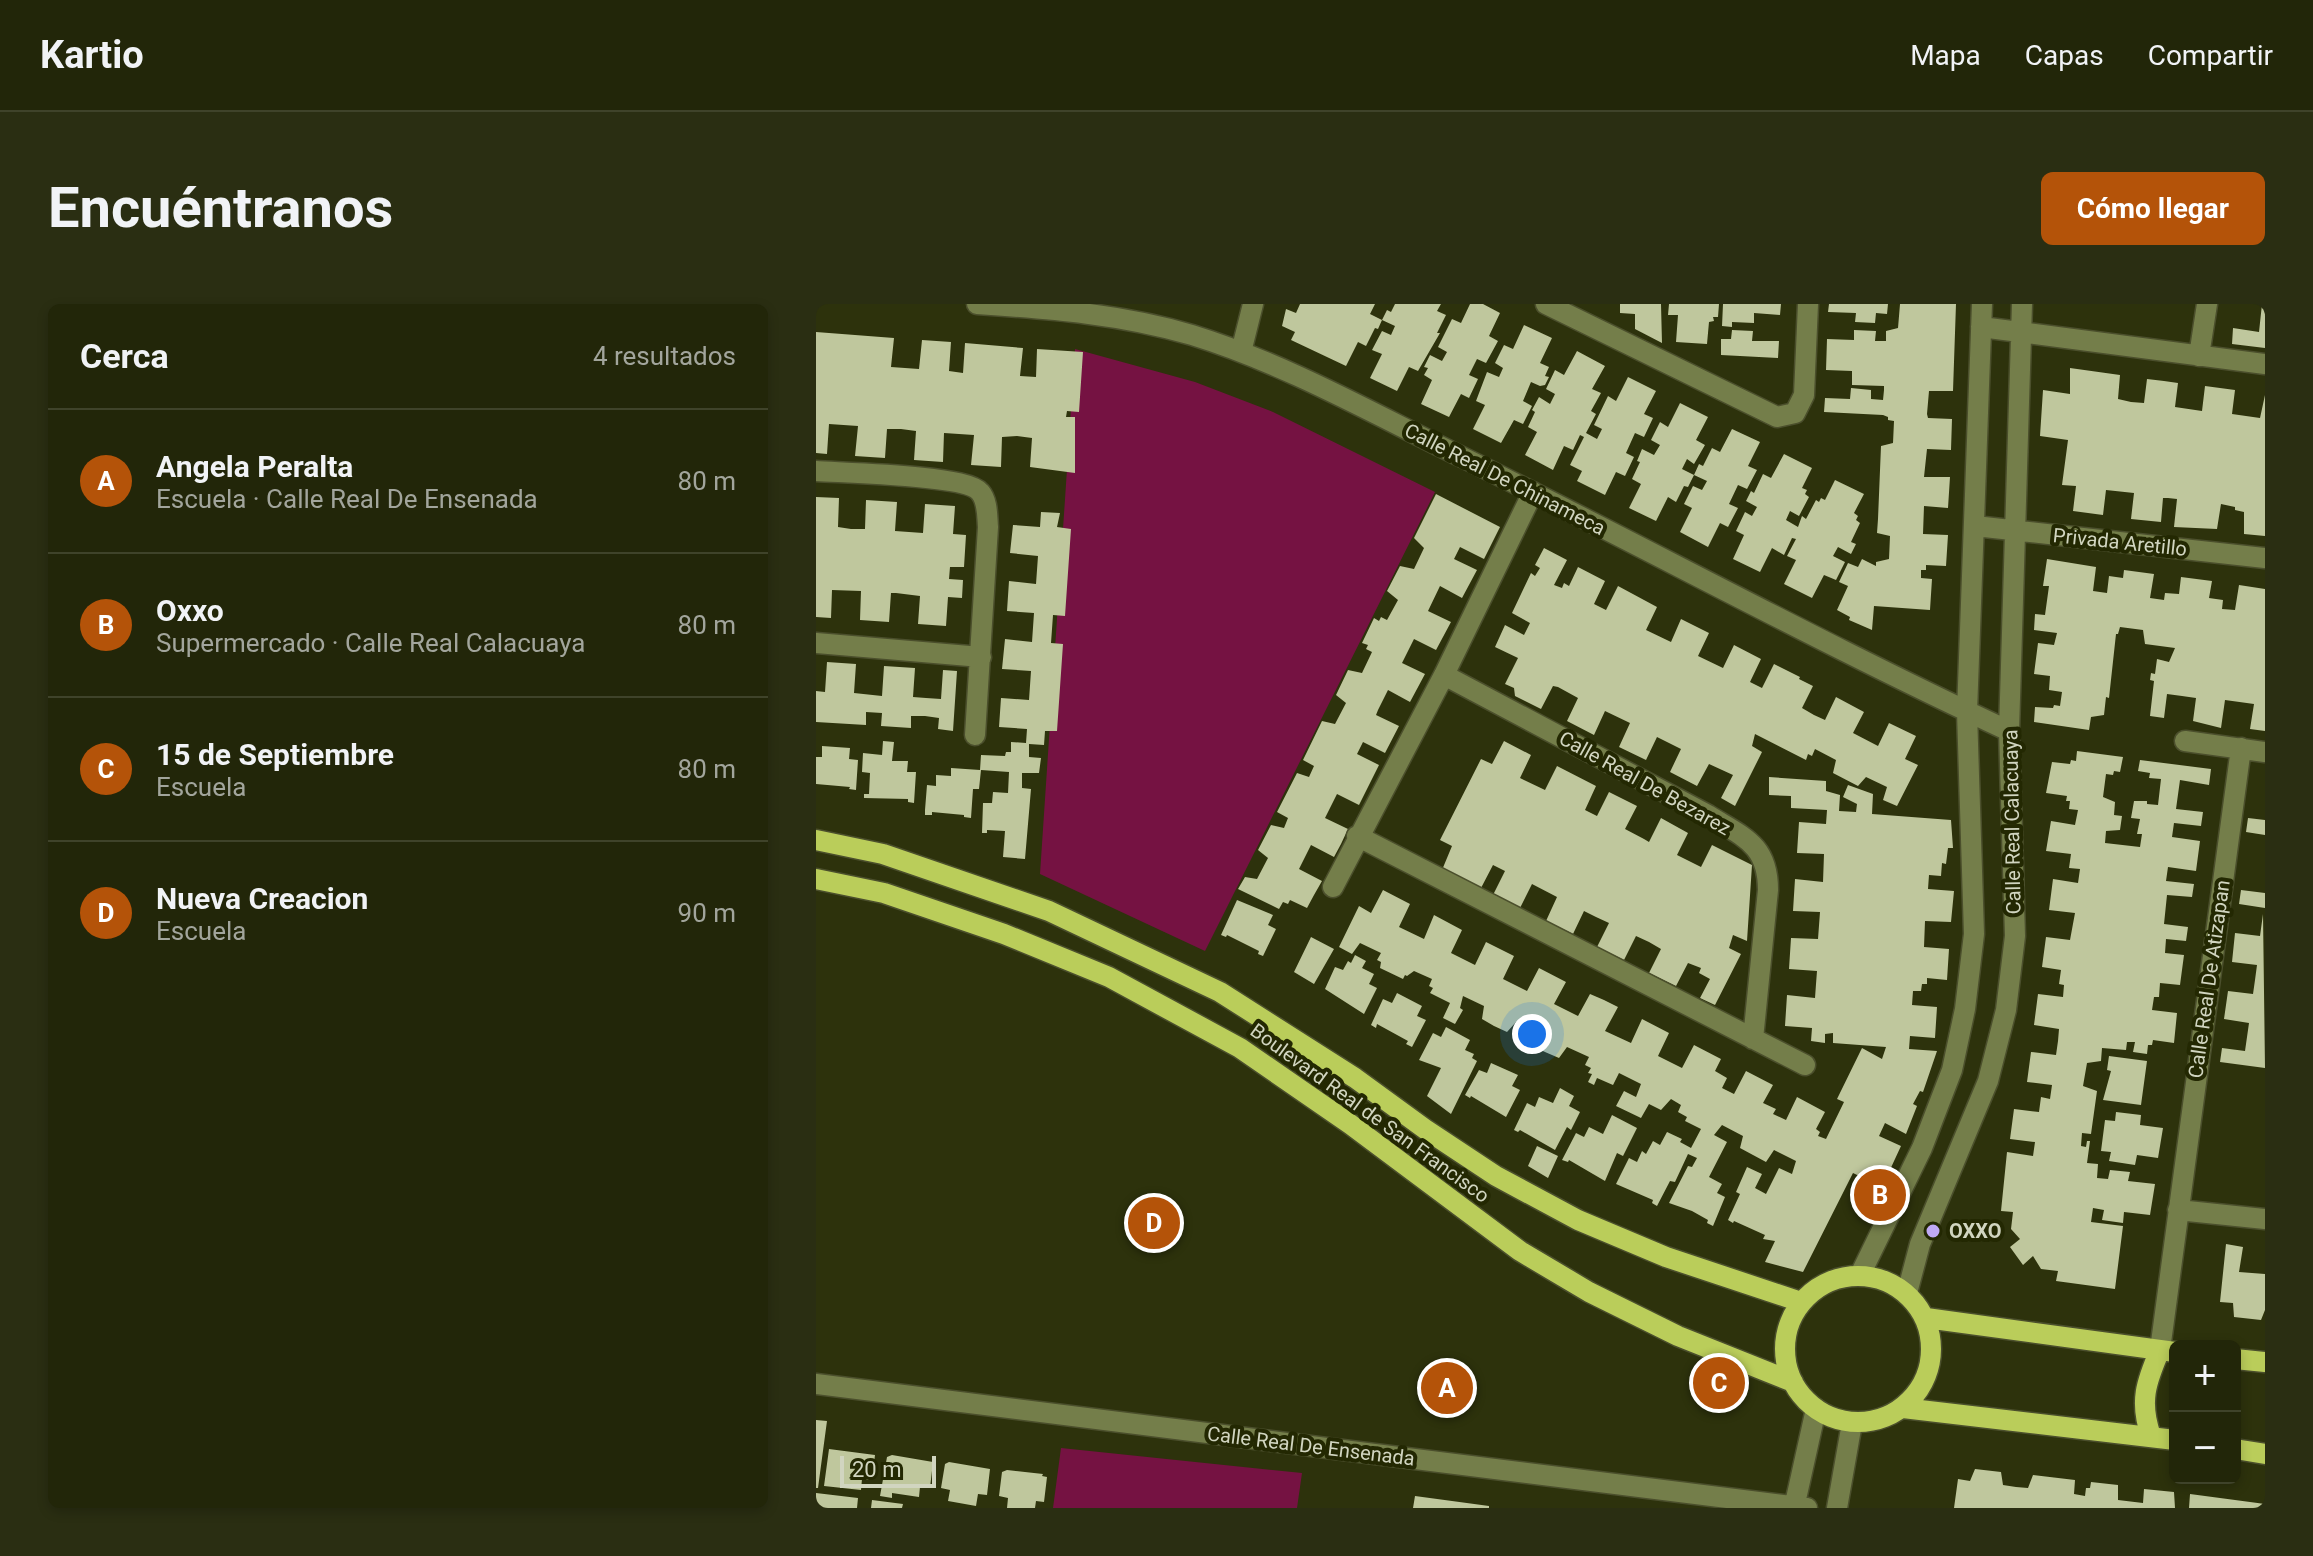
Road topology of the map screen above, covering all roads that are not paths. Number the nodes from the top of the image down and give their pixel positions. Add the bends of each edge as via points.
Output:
1 (977, 304) edge
2 (1253, 304) edge
3 (1546, 304) edge
4 (1808, 304) edge
5 (1982, 304) edge
6 (2022, 304) edge
7 (2207, 304) edge
8 (1085, 308) edge
9 (1981, 327) junction
10 (2021, 333) junction
11 (1241, 352) junction
12 (2199, 356) junction
13 (2265, 364) edge
14 (816, 471) edge
15 (1533, 492) junction
16 (1975, 526) junction
17 (2014, 530) junction
18 (2265, 558) edge
19 (816, 643) edge
20 (981, 657) junction
21 (1444, 675) junction
22 (1967, 712) junction
23 (2009, 731) junction
24 (975, 735) dead end
25 (2185, 741) dead end
26 (2241, 748) junction
27 (2265, 752) edge
28 (1357, 836) junction
29 (816, 840) edge
30 (816, 879) edge
31 (1333, 887) dead end
32 (1753, 1039) junction
33 (1805, 1065) dead end
34 (2178, 1210) junction
35 (2265, 1219) edge
36 (1860, 1275) junction
37 (1907, 1293) junction
38 (1801, 1302) junction
39 (1926, 1318) junction
40 (2168, 1351) edge
41 (2241, 1360) edge
42 (2265, 1362) edge
43 (1793, 1382) junction
44 (816, 1384) edge
45 (1903, 1408) junction
46 (1816, 1409) junction
47 (1852, 1423) junction
48 (2151, 1436) junction
49 (2169, 1439) edge
50 (2241, 1450) edge
51 (2265, 1454) edge
52 (1799, 1508) edge
53 (1837, 1508) edge

1 - 8 street, Calle Real De Chinameca
2 - 11 street
3 - 4 street via 1777,417 1795,413 1804,395
5 - 9 street, Calle Real Calacuaya
6 - 10 street, Calle Real Calacuaya
7 - 12 street
8 - 11 street, Calle Real De Chinameca
9 - 10 street
9 - 16 street, Calle Real Calacuaya
10 - 12 street
10 - 17 street, Calle Real Calacuaya
11 - 15 street, Calle Real De Chinameca
12 - 13 street
14 - 20 street via 940,479 977,489 985,502 988,527
15 - 21 street
15 - 22 street, Calle Real De Chinameca
16 - 17 street, Privada Aretillo
16 - 22 street, Calle Real Calacuaya
17 - 18 street, Privada Aretillo
17 - 23 street, Calle Real Calacuaya
19 - 20 street
20 - 24 street
21 - 28 street
21 - 32 street, Calle Real De Bezarez via 1708,815 1760,852 1768,870 1768,890
22 - 23 street, Calle Real De Chinameca
22 - 36 street, Calle Real Calacuaya via 1974,934 1965,1009 1952,1070 1922,1148
23 - 37 street, Calle Real Calacuaya via 2015,936 2006,1010 1988,1081 1920,1244
25 - 26 street
26 - 27 street
26 - 34 street, Calle Real De Atizapan
28 - 31 street
28 - 32 street
29 - 38 main road, Boulevard Real de San Francisco via 883,854 1049,911 1220,992 1496,1176 1578,1220 1666,1257
30 - 43 main road, Boulevard Real de San Francisco via 884,893 1109,977 1240,1048 1520,1251 1589,1292 1678,1336
32 - 33 street
34 - 35 street
34 - 40 street, Calle Real De Atizapan
36 - 37 main road via 1885,1280
36 - 38 main road via 1818,1287
37 - 39 main road
38 - 43 main road via 1785,1341 1785,1362
39 - 40 main road
39 - 45 main road via 1933,1342 1931,1367
40 - 48 main road via 2150,1373 2144,1396
41 - 42 main road
43 - 46 main road
44 - 52 street, Calle Real De Ensenada
45 - 47 main road via 1879,1420
45 - 48 main road
46 - 47 main road
46 - 52 street
47 - 53 street
48 - 49 main road
50 - 51 main road

